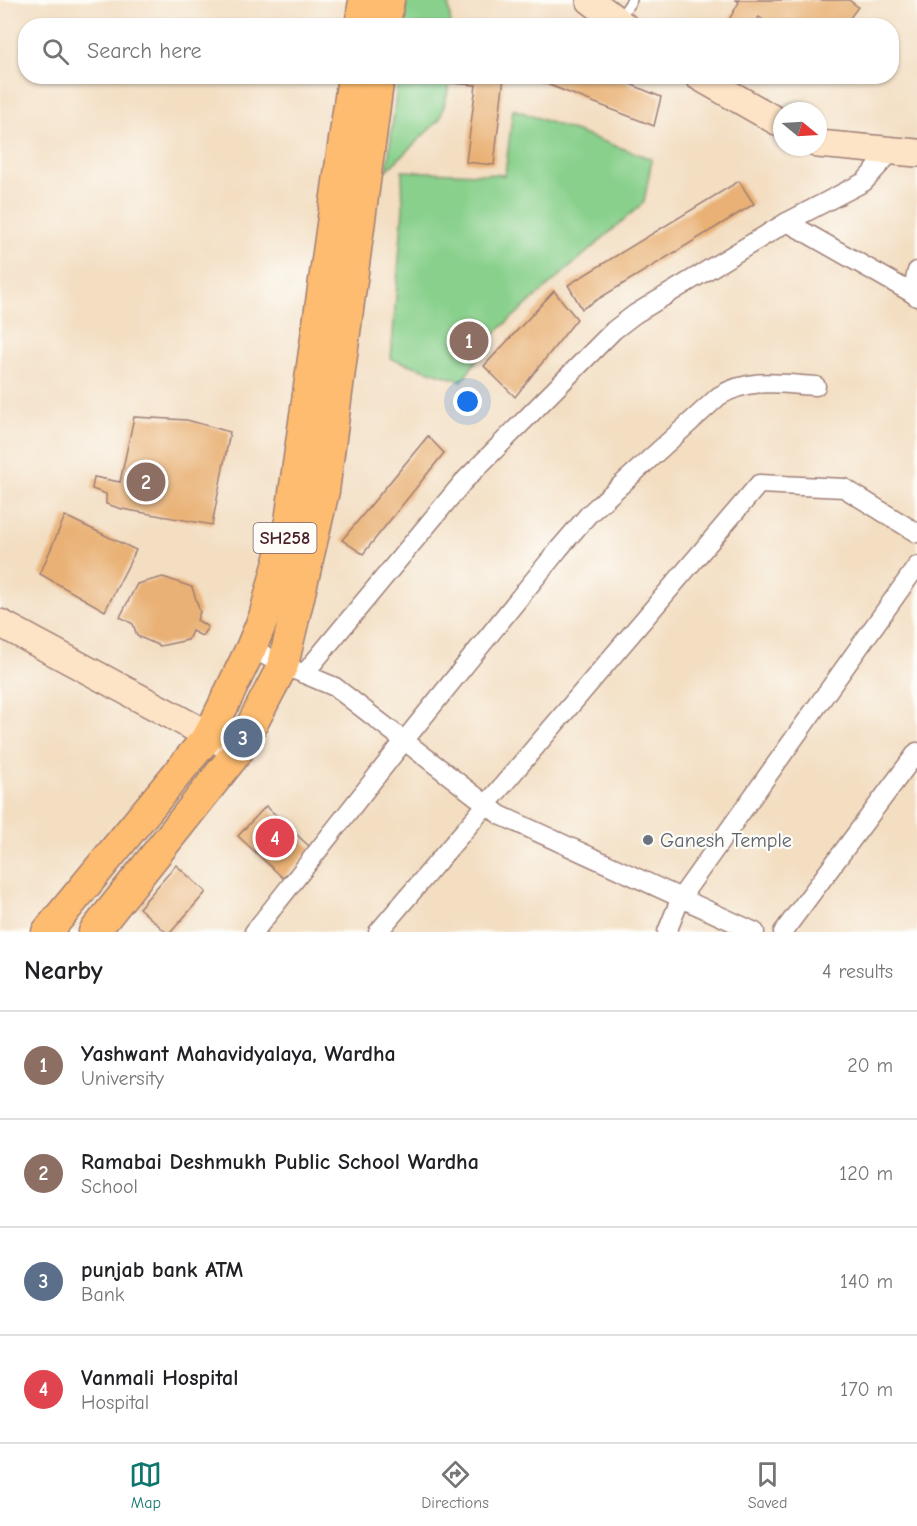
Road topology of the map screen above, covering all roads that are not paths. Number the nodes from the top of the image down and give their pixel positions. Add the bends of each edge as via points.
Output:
1 (364, 0) edge
2 (389, 0) edge
3 (590, 0) edge
4 (625, 15) edge
5 (361, 18) edge
6 (387, 18) edge
7 (352, 84) edge
8 (378, 84) edge
9 (712, 84) edge
10 (773, 119) edge
11 (827, 145) edge
12 (904, 152) edge
13 (787, 222) junction
14 (917, 271) edge
15 (914, 295) edge
16 (816, 386) dead end
17 (917, 533) edge
18 (917, 566) edge
19 (0, 623) edge
20 (251, 648) junction
21 (293, 669) junction
22 (209, 735) junction
23 (404, 741) junction
24 (238, 751) junction
25 (917, 752) edge
26 (486, 805) junction
27 (681, 897) junction
28 (60, 928) edge
29 (94, 932) edge
30 (254, 932) edge
31 (378, 932) edge
32 (667, 932) edge
33 (755, 932) edge
34 (783, 932) edge

1 - 5 main road
2 - 6 main road
3 - 4 street
7 - 20 main road, SH258 via 290,521 264,617
8 - 21 main road, SH258 via 324,491
9 - 10 street
11 - 12 street
12 - 13 street via 864,182
13 - 15 street
13 - 21 street via 614,330 463,482
14 - 15 street
16 - 23 street via 755,382 733,387 719,396 589,514
17 - 26 street via 844,488 759,484
18 - 27 street
19 - 22 street
20 - 21 street
20 - 22 main road, SH258
21 - 23 street via 335,687
21 - 24 main road, SH258
22 - 24 street
22 - 28 main road, SH258
23 - 26 street
23 - 30 street
24 - 29 main road, SH258
25 - 34 street
26 - 27 street via 500,815
26 - 31 street
27 - 32 street
27 - 33 street

